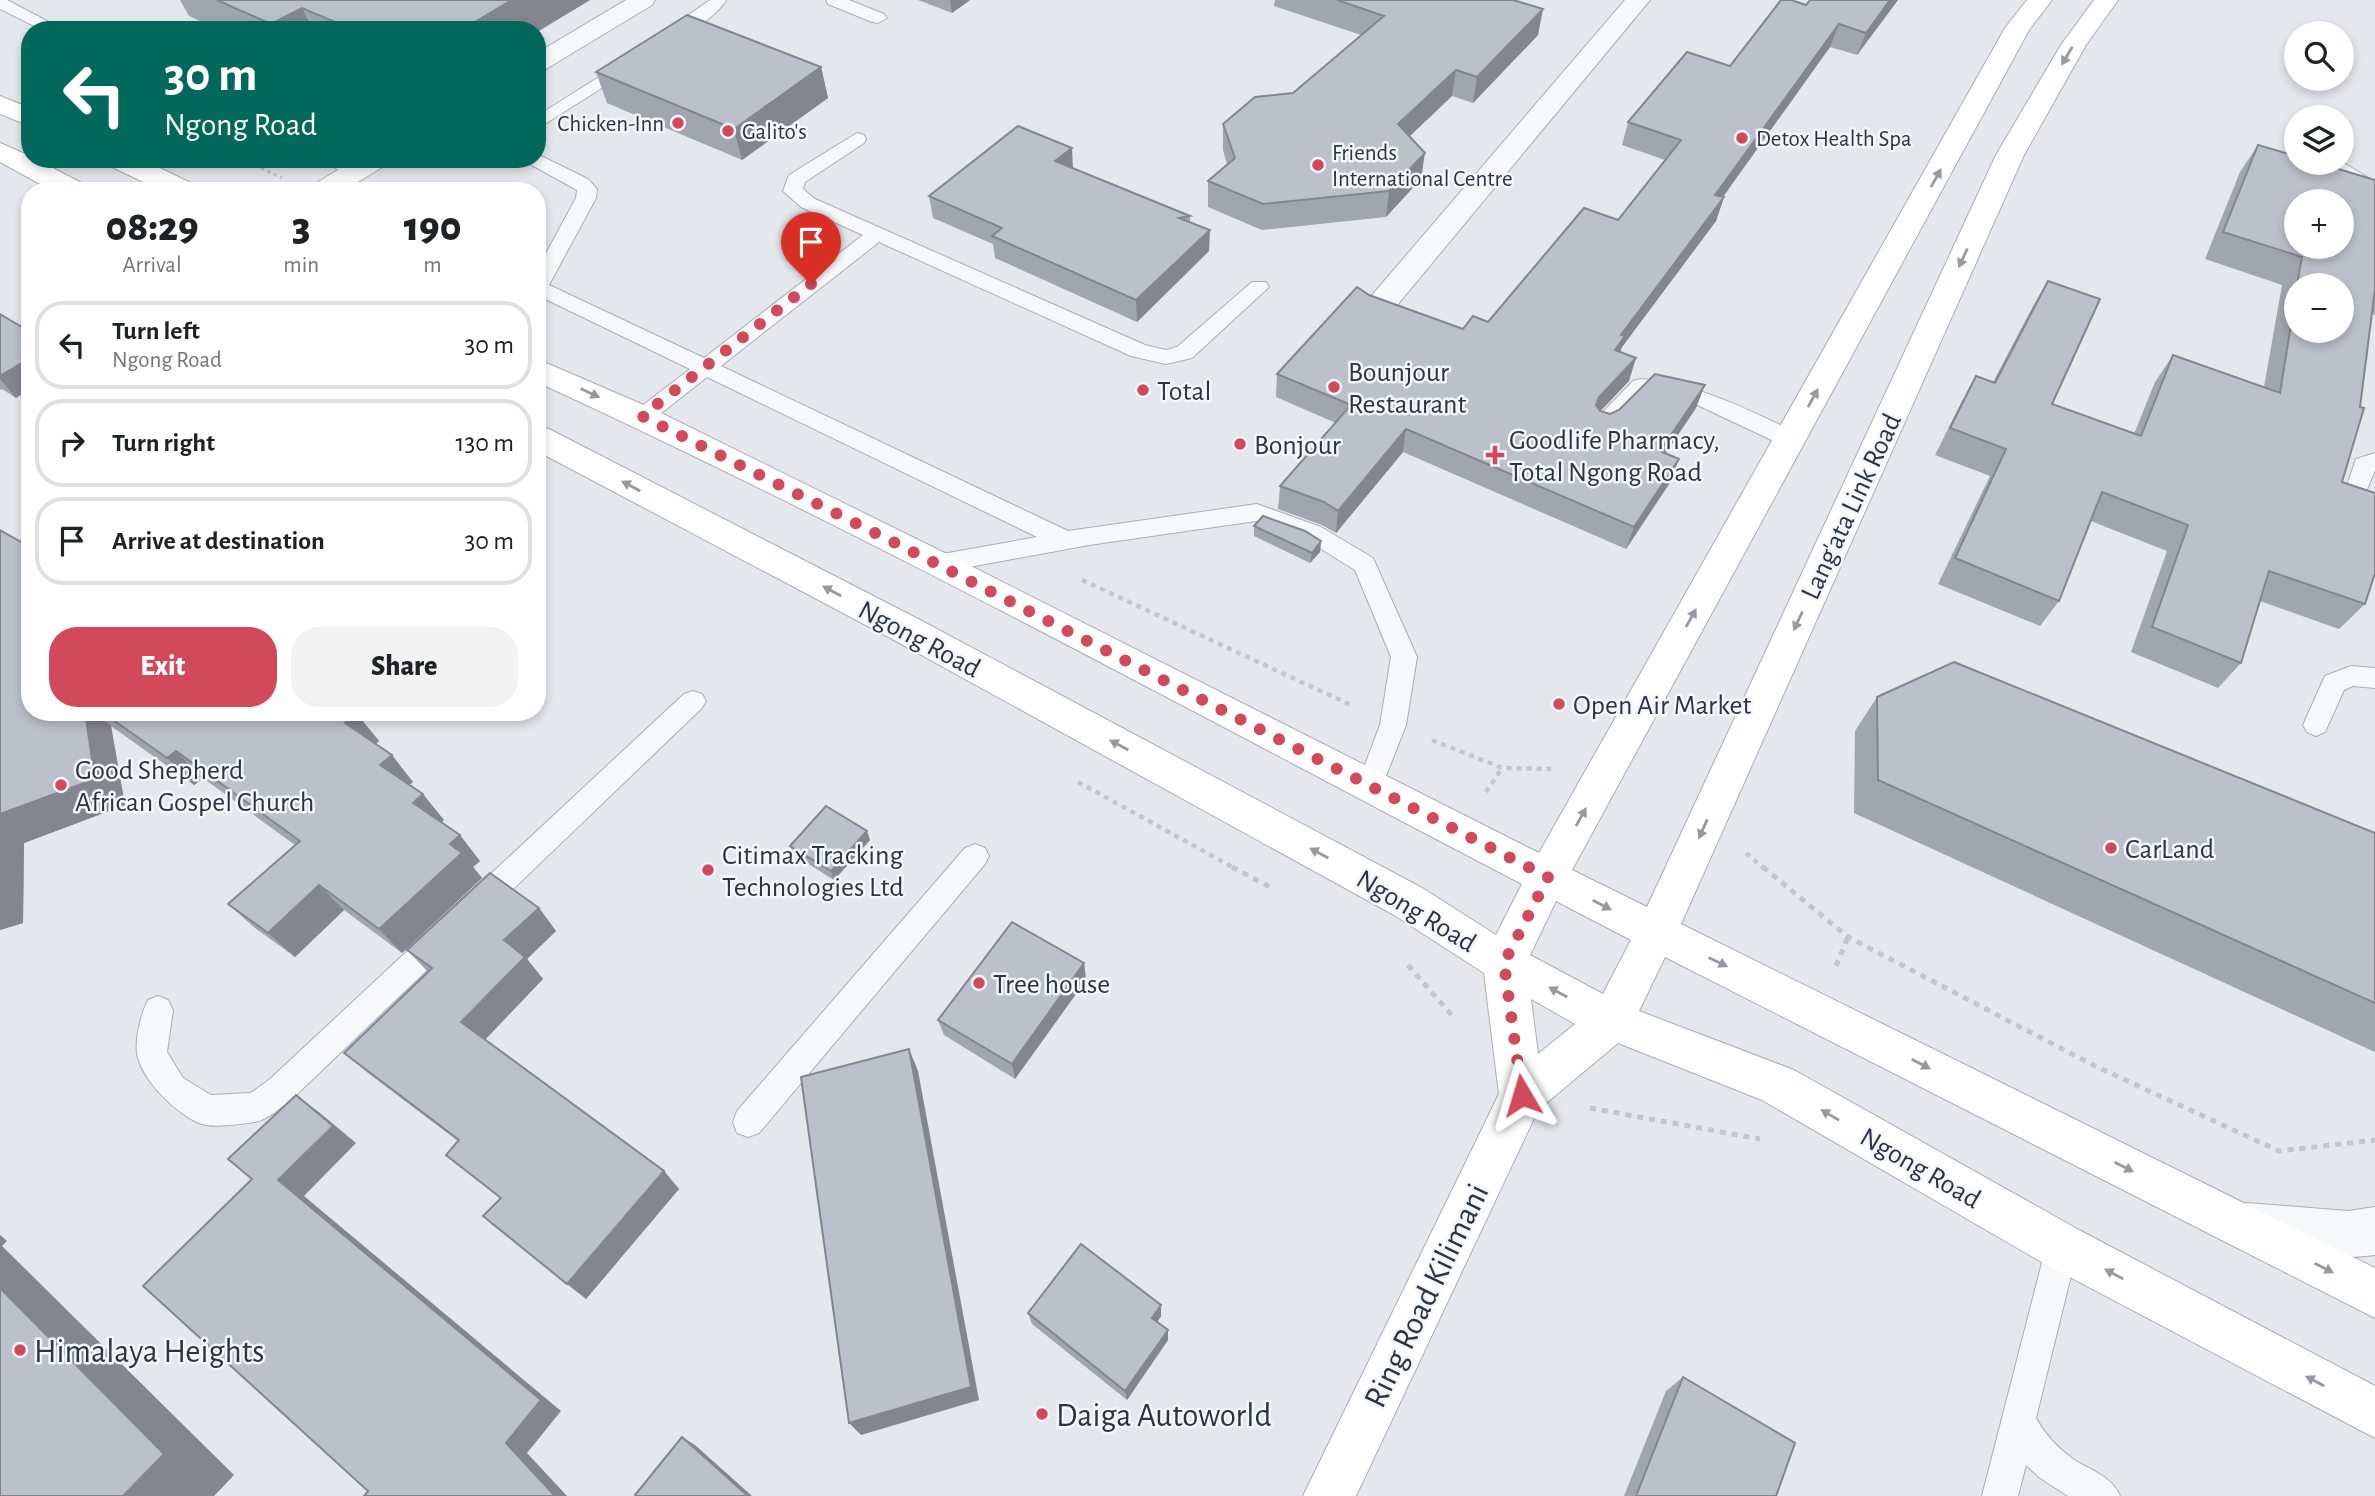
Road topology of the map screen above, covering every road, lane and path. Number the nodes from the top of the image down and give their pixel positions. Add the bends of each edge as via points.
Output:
1 (643, 0) edge
2 (718, 0) edge
3 (834, 0) edge
4 (1638, 0) edge
5 (2040, 0) edge
6 (2106, 0) edge
7 (0, 3) edge
8 (878, 18) dead end
9 (37, 21) edge
10 (546, 59) edge
11 (0, 103) edge
12 (21, 114) edge
13 (546, 118) edge
14 (856, 139) dead end
15 (0, 152) edge
16 (21, 163) edge
17 (546, 165) edge
18 (31, 168) edge
19 (137, 168) edge
20 (261, 168) edge
21 (360, 168) edge
22 (2350, 175) edge
23 (286, 180) dead end
24 (58, 182) edge
25 (166, 182) edge
26 (338, 182) edge
27 (2375, 190) edge
28 (877, 234) junction
29 (546, 273) edge
30 (1259, 287) dead end
31 (546, 292) edge
32 (1378, 308) edge
33 (702, 368) junction
34 (546, 373) edge
35 (642, 416) junction
36 (1602, 426) edge
37 (1790, 439) junction
38 (546, 442) edge
39 (2375, 461) edge
40 (2356, 491) edge
41 (1065, 540) junction
42 (937, 564) junction
43 (2375, 678) edge
44 (693, 701) dead end
45 (2316, 725) dead end
46 (1370, 786) junction
47 (1707, 821) junction
48 (975, 856) dead end
49 (1548, 877) junction
50 (1656, 932) junction
51 (1504, 963) junction
52 (158, 1010) dead end
53 (1612, 1021) junction
54 (1522, 1095) junction
55 (748, 1122) dead end
56 (2375, 1140) edge
57 (2242, 1226) junction
58 (2375, 1231) edge
59 (2062, 1247) junction
60 (2375, 1294) edge
61 (2375, 1413) edge
62 (2020, 1424) junction
63 (1329, 1496) edge
64 (2000, 1496) edge
65 (2102, 1496) edge

1 - 10 street
2 - 13 lane via 714,7
3 - 8 lane
4 - 32 street
37 -> 5 main road via 2018,28
6 -> 47 main road, Lang'ata Link Road via 2074,45 2010,155
7 - 9 lane
11 - 12 main road
14 - 28 lane via 796,179 793,191 808,203
15 - 16 main road
17 - 29 lane via 586,189 586,198
18 - 24 main road
19 - 25 main road
20 - 23 path
21 - 26 street
22 - 27 lane
28 - 30 lane via 1139,351 1166,357 1184,353
28 - 33 lane
31 - 33 lane
33 - 35 lane
33 - 41 lane
34 -> 35 main road
35 - 42 main road
36 - 37 lane via 1641,386 1654,386 1695,397
49 -> 37 main road
51 -> 38 main road, Ngong Road via 1409,902 907,630
39 - 40 lane via 2364,465
41 - 42 lane
41 - 46 lane via 1257,512 1313,533 1365,564 1404,657 1393,725
42 - 46 main road
43 - 45 lane via 2351,676 2334,683
44 - 52 lane via 281,1089 256,1107 207,1110 172,1088 152,1054
46 - 49 main road
47 -> 50 main road, Lang'ata Link Road
47 - 56 path via 1848,937 2095,1066 2279,1151
48 - 55 lane
49 -> 50 main road
49 - 51 main road
50 - 53 main road, Lang'ata Link Road
50 -> 57 main road
53 -> 51 main road, Ngong Road
51 - 54 main road
53 - 54 main road
59 -> 53 main road, Ngong Road via 1778,1085
54 - 63 main road, Ring Road Kilimani
57 - 58 street via 2348,1235
57 -> 60 main road
61 -> 59 main road, Ngong Road
59 - 62 lane via 2019,1407
62 - 64 lane
62 - 65 lane via 2047,1463

